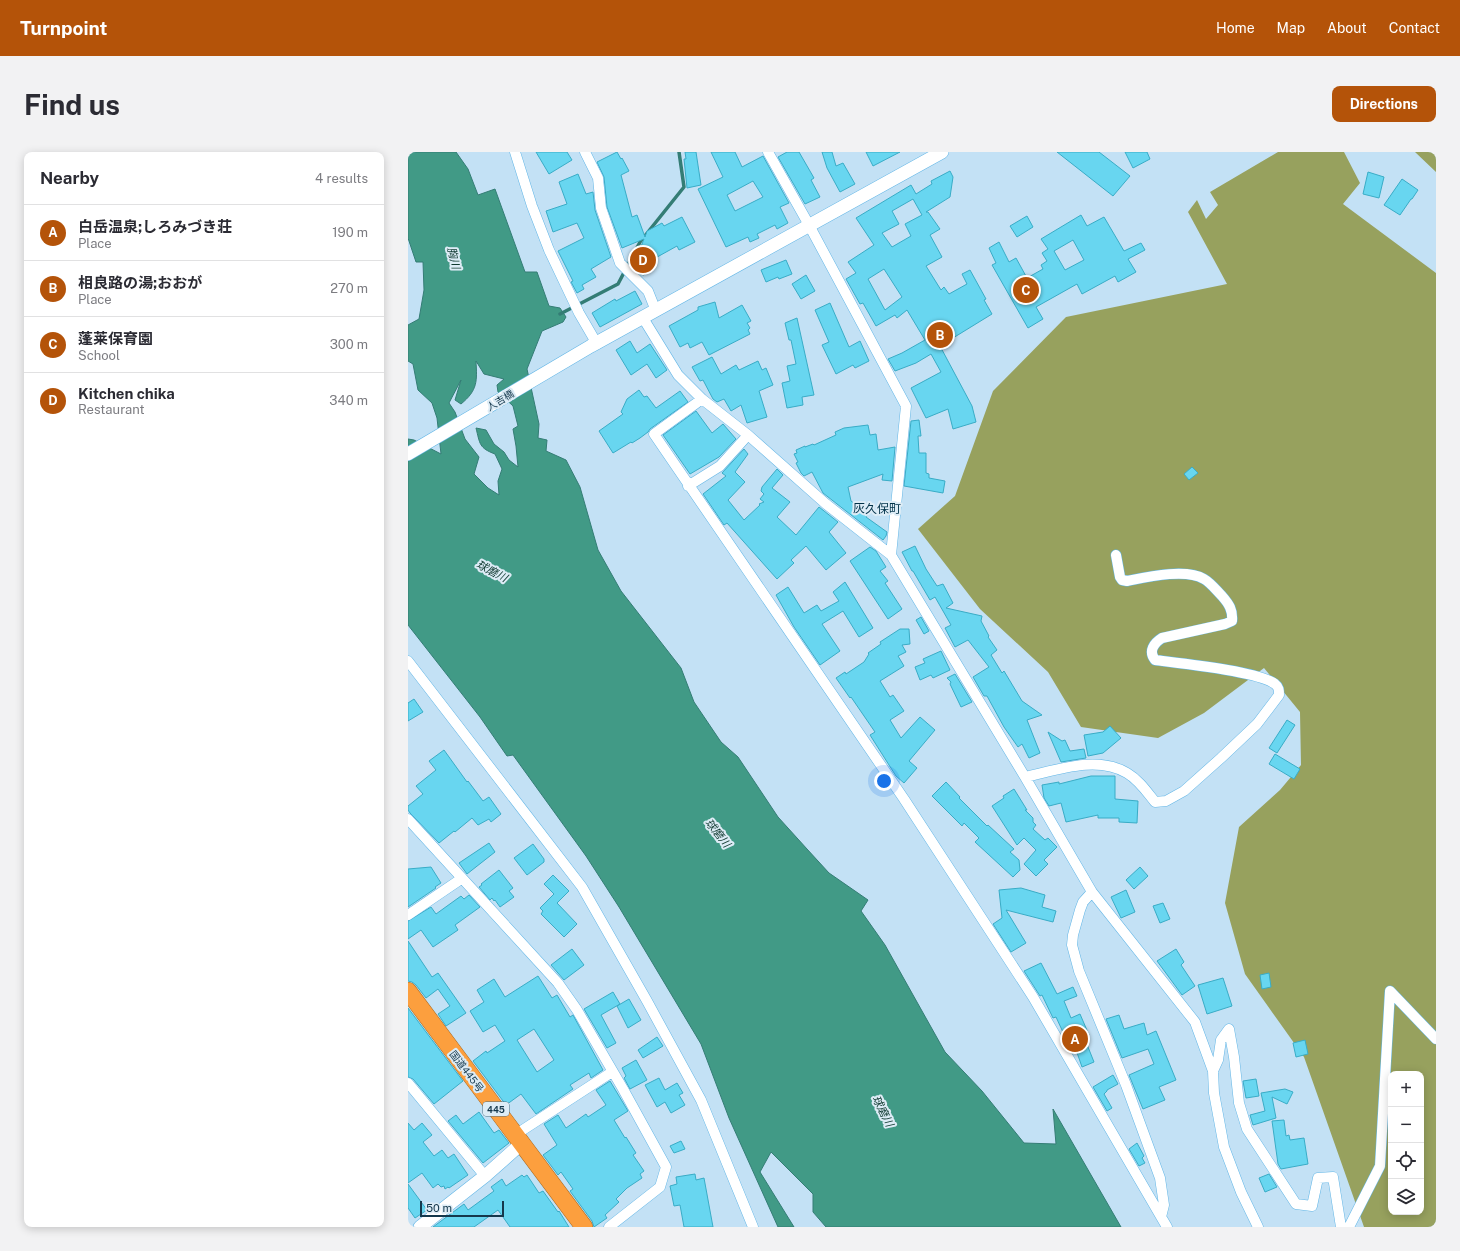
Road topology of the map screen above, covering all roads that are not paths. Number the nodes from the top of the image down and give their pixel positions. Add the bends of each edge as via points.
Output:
1 (515, 152) edge
2 (585, 152) edge
3 (768, 152) edge
4 (942, 152) edge
5 (809, 225) junction
6 (656, 311) junction
7 (643, 318) junction
8 (594, 345) junction
9 (702, 399) junction
10 (748, 435) junction
11 (408, 454) edge
12 (688, 486) junction
13 (891, 555) junction
14 (1116, 555) dead end
15 (408, 661) edge
16 (1026, 777) junction
17 (408, 819) edge
18 (462, 879) junction
19 (1092, 892) junction
20 (408, 915) edge
21 (408, 991) edge
22 (1436, 1039) edge
23 (1213, 1071) junction
24 (612, 1072) junction
25 (408, 1082) edge
26 (518, 1139) junction
27 (485, 1176) junction
28 (1161, 1217) junction
29 (420, 1227) edge
30 (584, 1227) edge
31 (610, 1227) edge
32 (753, 1227) edge
33 (1167, 1227) edge
34 (1258, 1227) edge
35 (1340, 1227) edge
36 (1349, 1227) edge

1 - 8 street via 549,250
2 - 6 street via 598,178 600,208 620,263 648,291
3 - 5 street
4 - 5 street, 人吉橋
5 - 6 street, 人吉橋
5 - 13 street via 906,406
6 - 7 street, 人吉橋
7 - 8 street, 人吉橋
7 - 9 street via 678,375
8 - 11 street, 人吉橋
9 - 10 street
9 - 12 street via 654,434
10 - 12 street via 720,466
10 - 13 street via 826,504
12 - 28 street via 904,799 1033,997
13 - 16 street
14 - 16 street via 1122,580 1191,574 1204,578 1229,604 1233,612 1232,621 1226,624 1162,638 1154,643 1152,648 1152,657 1155,660 1253,675 1276,684 1279,695 1257,724 1184,791 1166,801 1155,802 1141,784 1127,773 1109,766 1086,765
15 - 32 street via 582,887 700,1100
16 - 19 street
17 - 18 street
18 - 20 street
18 - 24 street via 558,983 577,1010
19 - 23 street via 1194,1022
19 - 28 street via 1083,902 1072,935 1072,945 1079,970 1126,1085 1160,1178 1164,1205
21 - 26 highway, 国道445号 / 445
22 - 36 street via 1390,991 1380,1166
23 - 34 street via 1214,1093 1224,1147
23 - 35 street via 1218,1060 1221,1040 1229,1029 1239,1103 1247,1129 1296,1204 1312,1206 1318,1178 1333,1177
24 - 26 street
24 - 31 street via 666,1167 660,1187
25 - 27 street
26 - 27 street
26 - 30 highway, 国道445号 / 445
27 - 29 street
28 - 33 street

